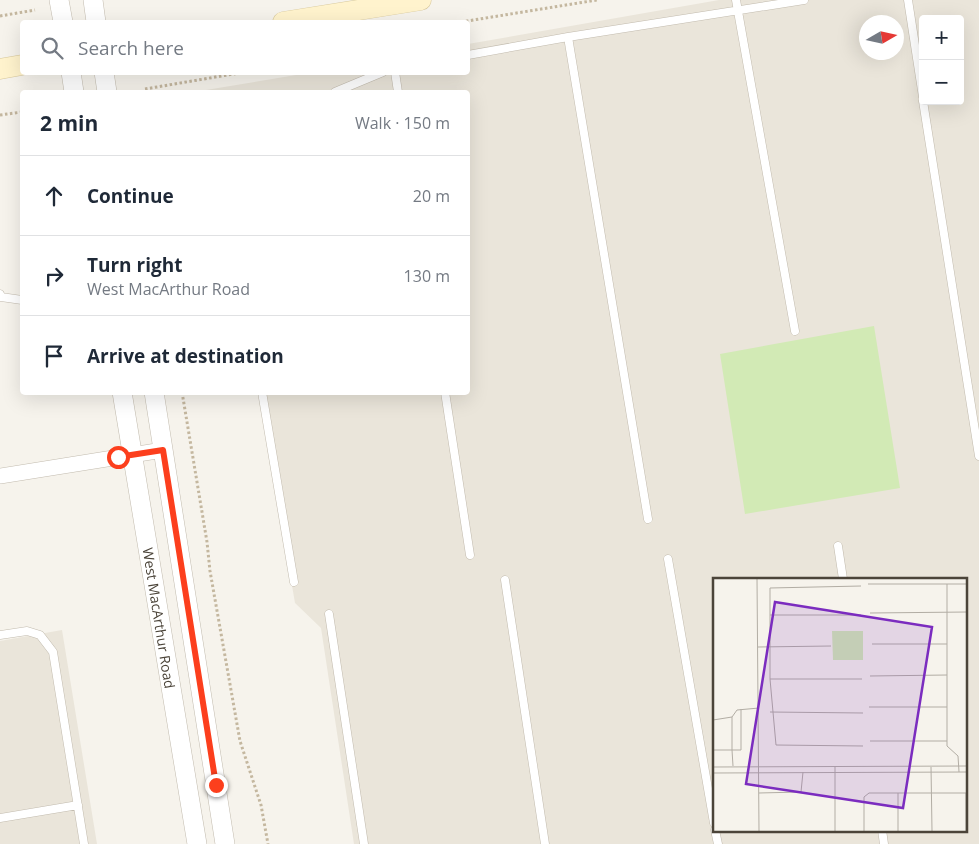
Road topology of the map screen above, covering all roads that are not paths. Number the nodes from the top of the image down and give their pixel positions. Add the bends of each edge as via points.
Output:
1 (59, 0) edge
2 (93, 0) edge
3 (736, 0) edge
4 (804, 0) edge
5 (908, 0) edge
6 (410, 1) edge
7 (738, 10) junction
8 (63, 20) edge
9 (96, 20) edge
10 (295, 20) edge
11 (568, 37) junction
12 (470, 55) edge
13 (20, 65) edge
14 (0, 69) edge
15 (919, 71) edge
16 (71, 75) edge
17 (104, 75) edge
18 (377, 75) edge
19 (395, 75) edge
20 (74, 90) edge
21 (107, 90) edge
22 (340, 90) edge
23 (398, 90) edge
24 (925, 105) edge
25 (0, 294) edge
26 (20, 300) edge
27 (795, 331) dead end
28 (123, 395) edge
29 (154, 395) edge
30 (263, 395) edge
31 (445, 395) edge
32 (163, 450) junction
33 (133, 455) junction
34 (979, 456) edge
35 (0, 476) edge
36 (648, 519) dead end
37 (838, 546) dead end
38 (470, 555) dead end
39 (668, 560) dead end
40 (843, 578) edge
41 (505, 580) dead end
42 (294, 582) dead end
43 (329, 614) dead end
44 (0, 635) edge
45 (78, 805) junction
46 (713, 817) edge
47 (0, 818) edge
48 (84, 844) edge
49 (196, 844) edge
50 (225, 844) edge
51 (364, 844) edge
52 (545, 844) edge

1 - 8 street
2 - 9 street
3 - 7 lane
4 - 7 lane
5 - 15 lane
6 - 10 main road
7 - 11 lane
7 - 27 lane
11 - 12 lane
11 - 36 lane
13 - 14 main road
16 - 20 street
17 - 21 street
18 - 22 lane
19 - 23 lane
24 - 34 lane
25 - 26 lane via 1,297
28 - 33 street, West MacArthur Road
29 - 32 street
30 - 42 lane
31 - 38 lane
32 - 33 street
32 - 50 street
33 - 35 street
33 - 49 street, West MacArthur Road
37 - 40 lane
39 - 46 lane
41 - 52 lane
43 - 51 lane
44 - 45 lane via 27,631 40,635 53,652
45 - 47 lane
45 - 48 lane

